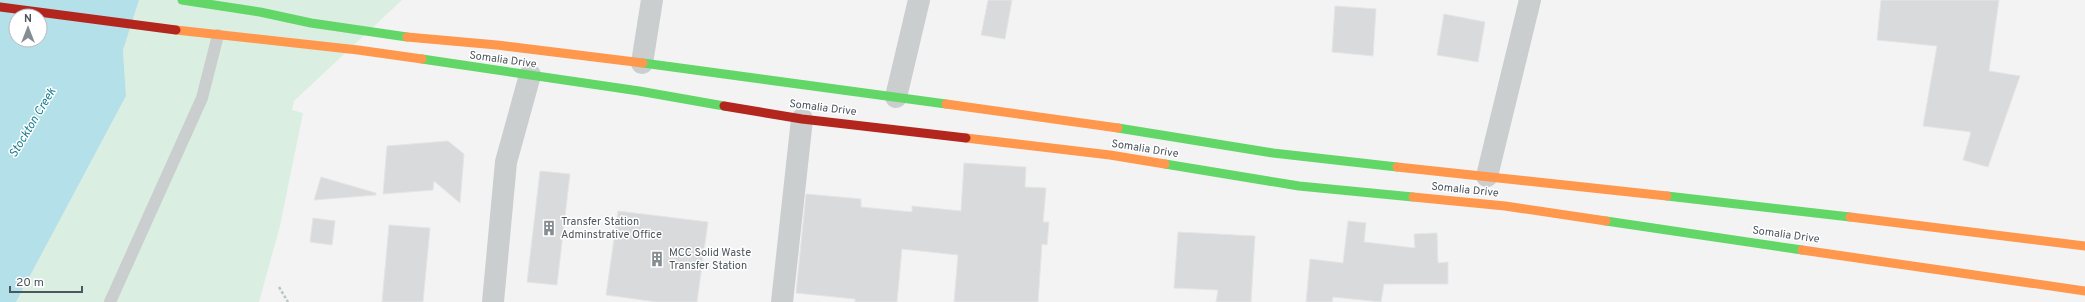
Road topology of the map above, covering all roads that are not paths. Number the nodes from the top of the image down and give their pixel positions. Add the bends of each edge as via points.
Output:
1 (182, 0) edge
2 (652, 0) edge
3 (919, 0) edge
4 (1530, 0) edge
5 (0, 7) edge
6 (218, 35) junction
7 (642, 63) junction
8 (530, 75) junction
9 (896, 97) junction
10 (802, 119) junction
11 (1487, 176) junction
12 (2085, 246) edge
13 (2085, 291) edge
14 (110, 302) edge
15 (493, 302) edge
16 (782, 302) edge

1 - 7 main road, Somalia Drive via 409,37
2 - 7 street
3 - 9 street
4 - 11 street
5 - 6 main road, Somalia Drive
6 - 8 main road, Somalia Drive via 358,50
6 - 14 lane via 202,98
7 - 9 main road, Somalia Drive
8 - 10 main road, Somalia Drive
8 - 15 street via 506,162
9 - 11 main road, Somalia Drive via 1069,120 1273,153
10 - 13 main road, Somalia Drive via 1110,155 1299,186 1505,206
10 - 16 street
11 - 12 main road, Somalia Drive via 1899,222

